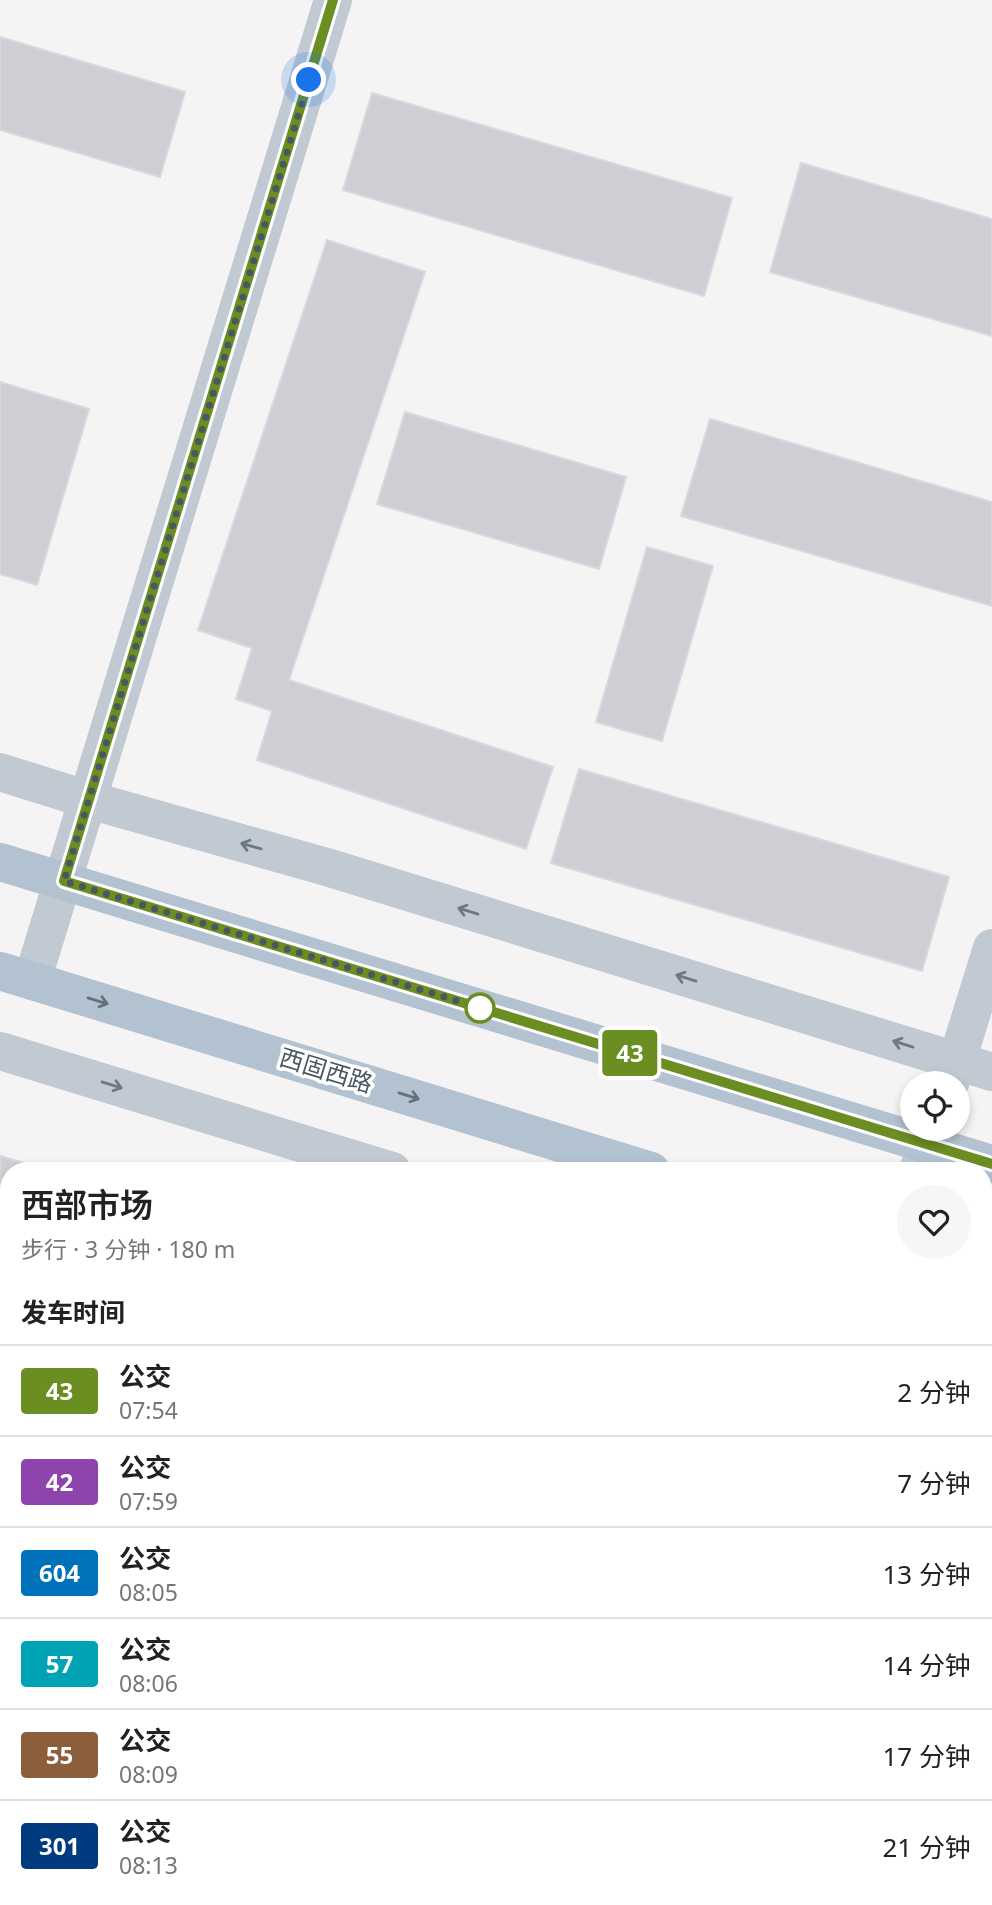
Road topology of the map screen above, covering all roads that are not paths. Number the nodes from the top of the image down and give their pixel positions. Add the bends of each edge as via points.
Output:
1 (333, 0) edge
2 (0, 772) edge
3 (89, 800) junction
4 (0, 862) edge
5 (64, 881) junction
6 (992, 948) edge
7 (16, 976) edge
8 (0, 1051) edge
9 (963, 1071) edge
10 (966, 1071) edge
11 (928, 1148) edge
12 (363, 1162) edge
13 (622, 1162) edge
14 (984, 1162) edge

1 - 3 street
2 - 3 street
3 - 5 street
9 -> 3 street via 331,869
4 - 5 main road
5 - 7 street
5 - 11 main road
6 - 10 street
7 -> 13 main road, 西固西路
8 -> 12 street
11 - 14 main road

